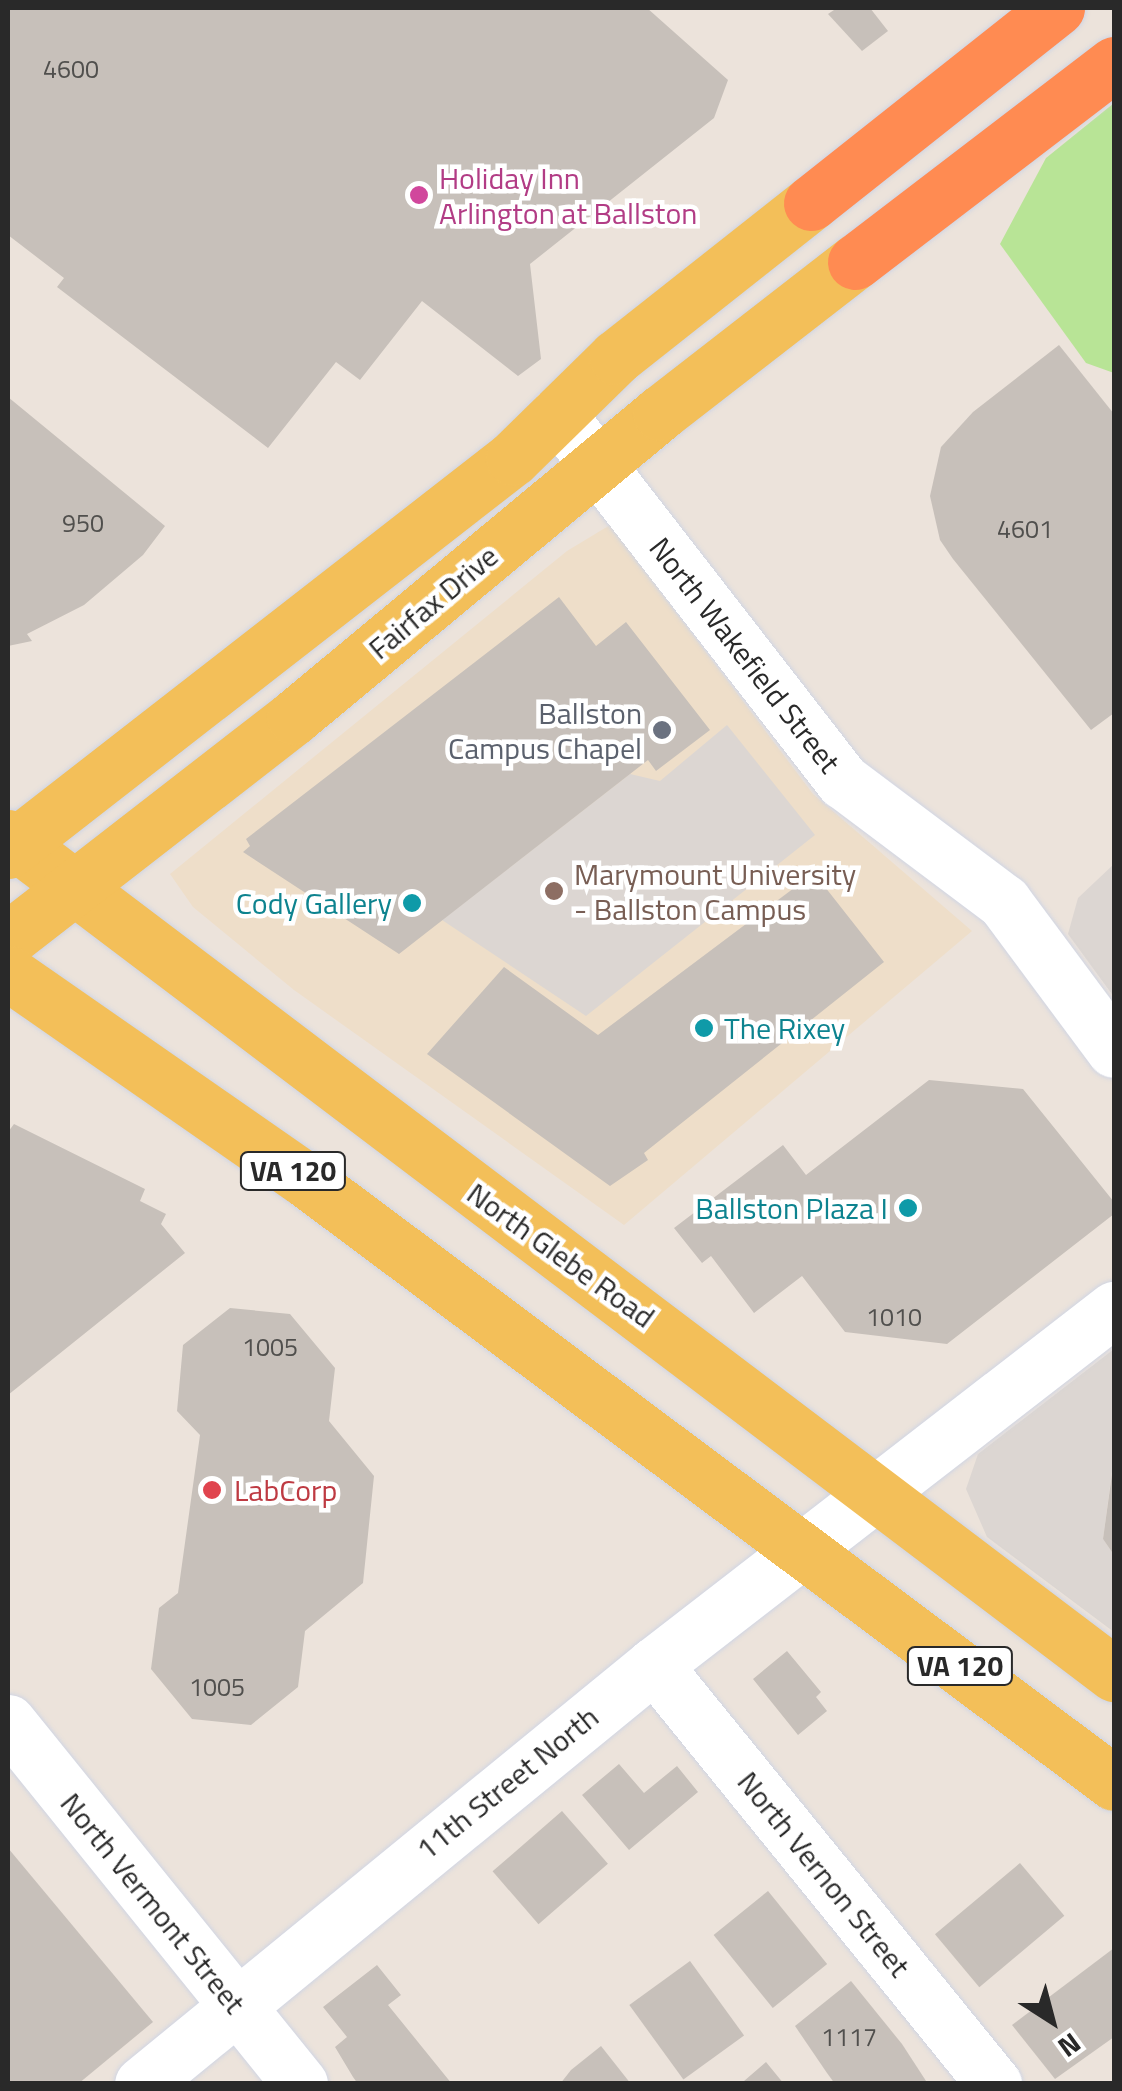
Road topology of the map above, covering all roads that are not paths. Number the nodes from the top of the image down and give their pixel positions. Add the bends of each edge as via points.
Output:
1 (1057, 8) edge
2 (1114, 64) edge
3 (810, 202) joint
4 (855, 262) joint
5 (558, 414) junction
6 (597, 465) junction
7 (11, 844) edge
8 (72, 888) junction
9 (8, 939) edge
10 (8, 973) edge
11 (1114, 1050) edge
12 (1114, 1309) edge
13 (879, 1493) junction
14 (805, 1548) junction
15 (654, 1665) junction
16 (1114, 1674) edge
17 (8, 1722) edge
18 (1114, 1783) edge
19 (234, 2006) junction
20 (142, 2084) edge
21 (300, 2084) edge
22 (994, 2084) edge

1 - 3 highway
2 - 4 highway
3 - 5 main road, Fairfax Drive via 616,356
4 - 6 main road, Fairfax Drive
5 - 6 street, North Wakefield Street
5 - 7 main road, Fairfax Drive via 499,469
6 - 8 main road, Fairfax Drive via 294,717
6 - 11 street, North Wakefield Street via 843,781 1004,902
7 - 8 main road, North Glebe Road / VA 120
8 - 9 main road, Fairfax Drive
8 - 13 main road, North Glebe Road / VA 120
10 - 14 main road, VA 120 via 302,1177
12 - 13 street
13 - 14 street, 11th Street North
13 - 16 main road, North Glebe Road / VA 120
14 - 15 street, 11th Street North
14 - 18 main road, VA 120
15 - 19 street, 11th Street North
15 - 22 street, North Vernon Street
17 - 19 street, North Vermont Street
19 - 20 street, 11th Street North
19 - 21 street, North Vermont Street

